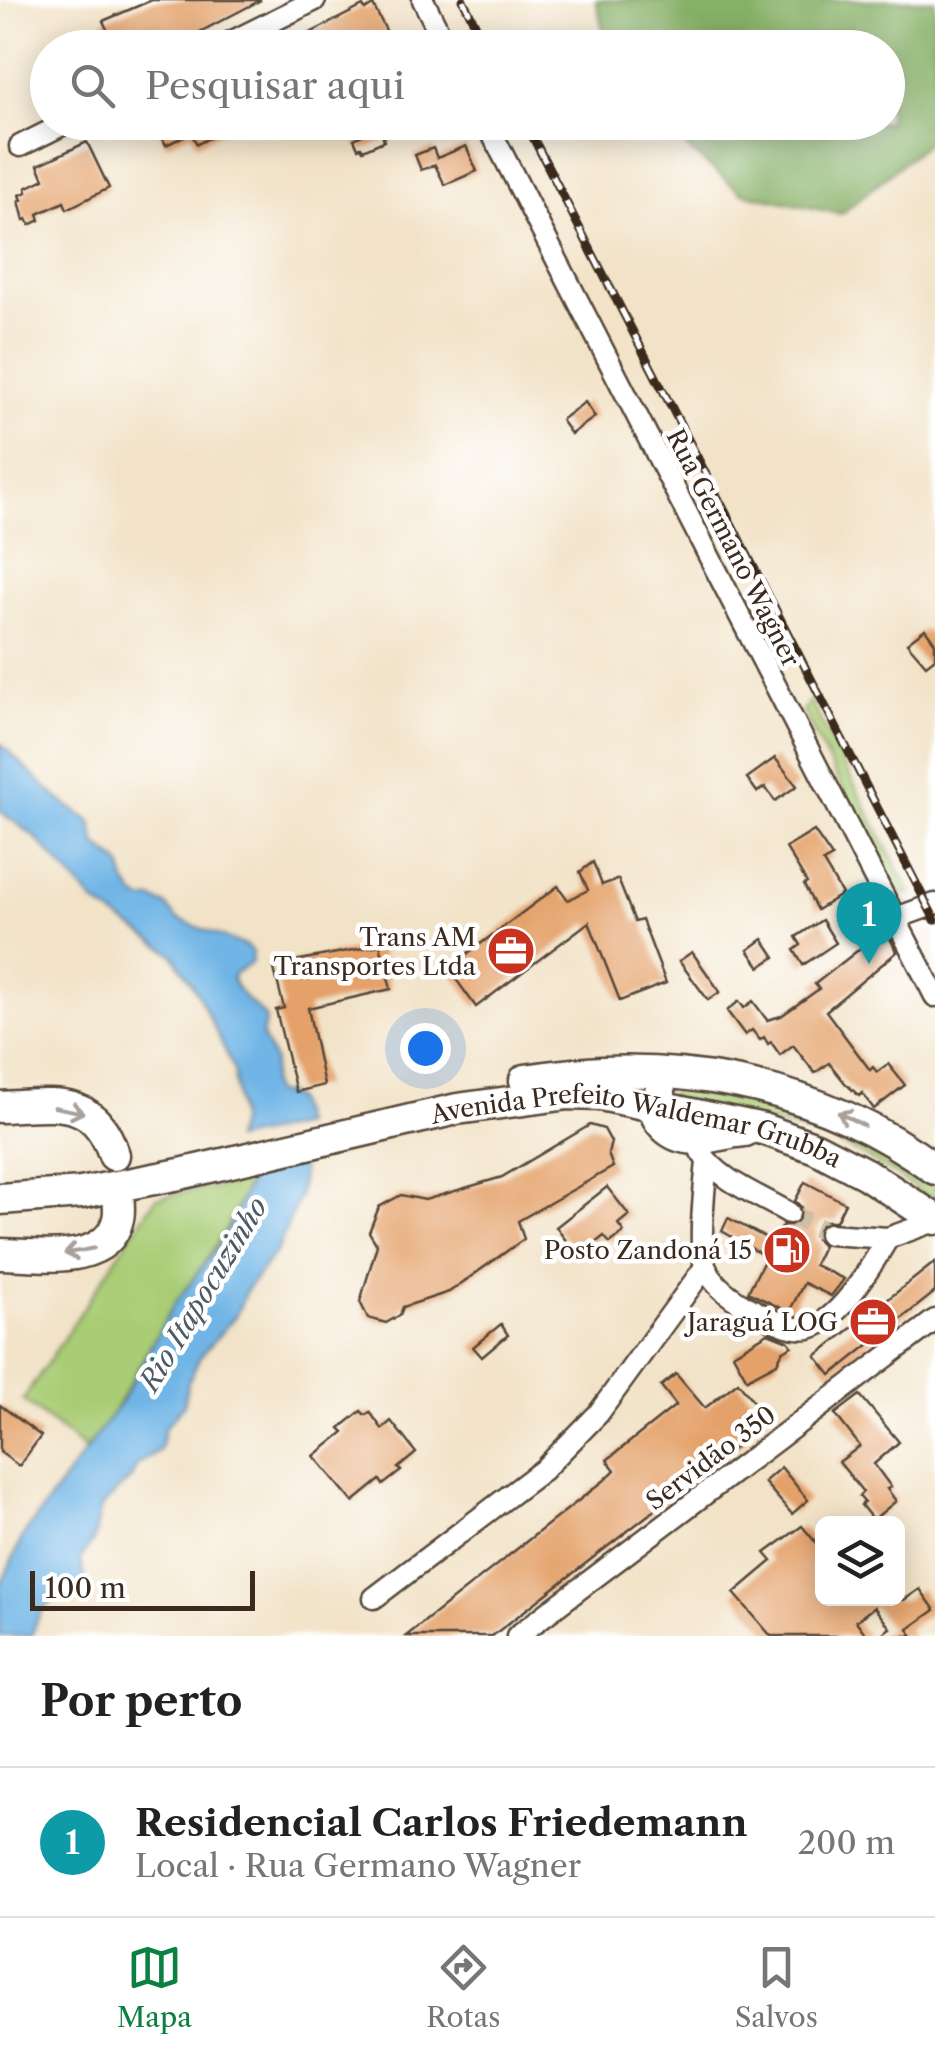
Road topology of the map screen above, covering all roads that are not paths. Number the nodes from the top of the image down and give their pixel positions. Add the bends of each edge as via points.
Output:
1 (315, 0) edge
2 (423, 0) edge
3 (255, 30) edge
4 (438, 30) edge
5 (32, 140) edge
6 (495, 140) edge
7 (20, 146) dead end
8 (935, 904) edge
9 (896, 918) junction
10 (935, 996) edge
11 (702, 1074) junction
12 (654, 1104) junction
13 (0, 1107) edge
14 (763, 1129) junction
15 (320, 1134) junction
16 (701, 1151) junction
17 (114, 1155) dead end
18 (178, 1167) junction
19 (935, 1169) edge
20 (0, 1183) edge
21 (118, 1196) dead end
22 (0, 1199) edge
23 (789, 1213) tunnel mouth
24 (935, 1220) edge
25 (830, 1234) tunnel mouth
26 (888, 1238) junction
27 (0, 1254) edge
28 (704, 1267) junction
29 (935, 1320) edge
30 (374, 1598) dead end
31 (517, 1636) edge

1 - 3 street
2 - 4 street
5 - 7 street
6 - 9 street, Rua Germano Wagner
8 - 9 street
9 - 10 street, Rua Germano Wagner
11 - 12 highway via 672,1082
11 - 15 highway, Avenida Prefeito Waldemar Grubba via 566,1073
19 -> 11 highway, Avenida Prefeito Waldemar Grubba via 831,1109
12 - 14 highway, Avenida Prefeito Waldemar Grubba
12 - 15 highway, Avenida Prefeito Waldemar Grubba via 601,1095 523,1098
12 - 16 highway via 664,1127
13 -> 17 highway via 76,1108 106,1129
14 - 16 highway via 731,1132
14 - 24 highway, Avenida Prefeito Waldemar Grubba via 866,1174
15 - 18 highway
16 - 23 street via 726,1176
16 - 28 street
18 - 20 highway
18 - 22 highway via 80,1193
21 -> 27 highway via 118,1220 92,1250
24 - 26 street
25 - 26 street
26 - 28 street via 866,1274 814,1327 772,1320 730,1298
28 - 30 street via 598,1414 543,1470
29 - 31 street, Servidão 350

